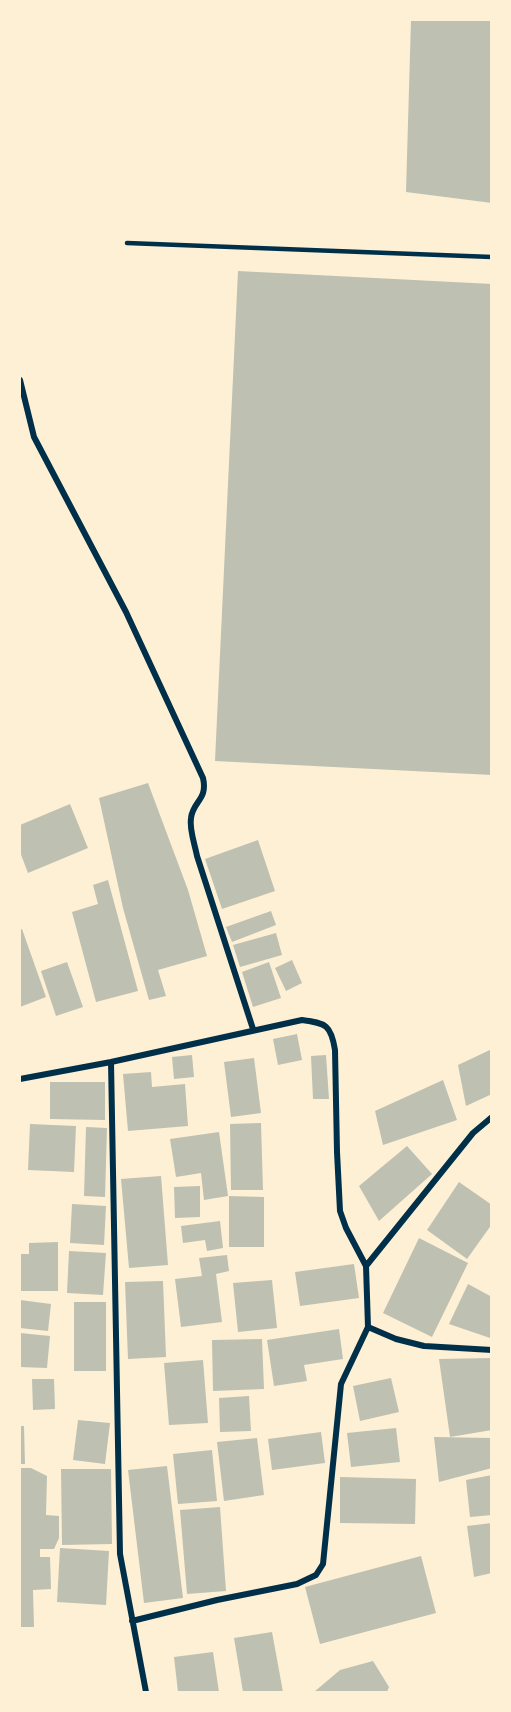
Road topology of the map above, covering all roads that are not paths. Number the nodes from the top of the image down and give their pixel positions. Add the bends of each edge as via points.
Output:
1 (127, 243) dead end
2 (492, 257) edge
3 (20, 380) edge
4 (253, 1029) junction
5 (111, 1062) junction
6 (20, 1079) edge
7 (492, 1118) edge
8 (366, 1266) junction
9 (368, 1327) junction
10 (492, 1350) edge
11 (132, 1621) junction
12 (146, 1692) edge

1 - 2 lane
3 - 4 street via 34,437 126,612 203,778 205,787 191,818 191,828
4 - 5 street
4 - 8 street via 302,1020 324,1024 333,1035 340,1211
5 - 6 street
5 - 11 street via 120,1554
7 - 8 street via 473,1133
8 - 9 street
9 - 10 street via 424,1346
9 - 11 street via 341,1384 323,1564 316,1575 297,1584
11 - 12 street

